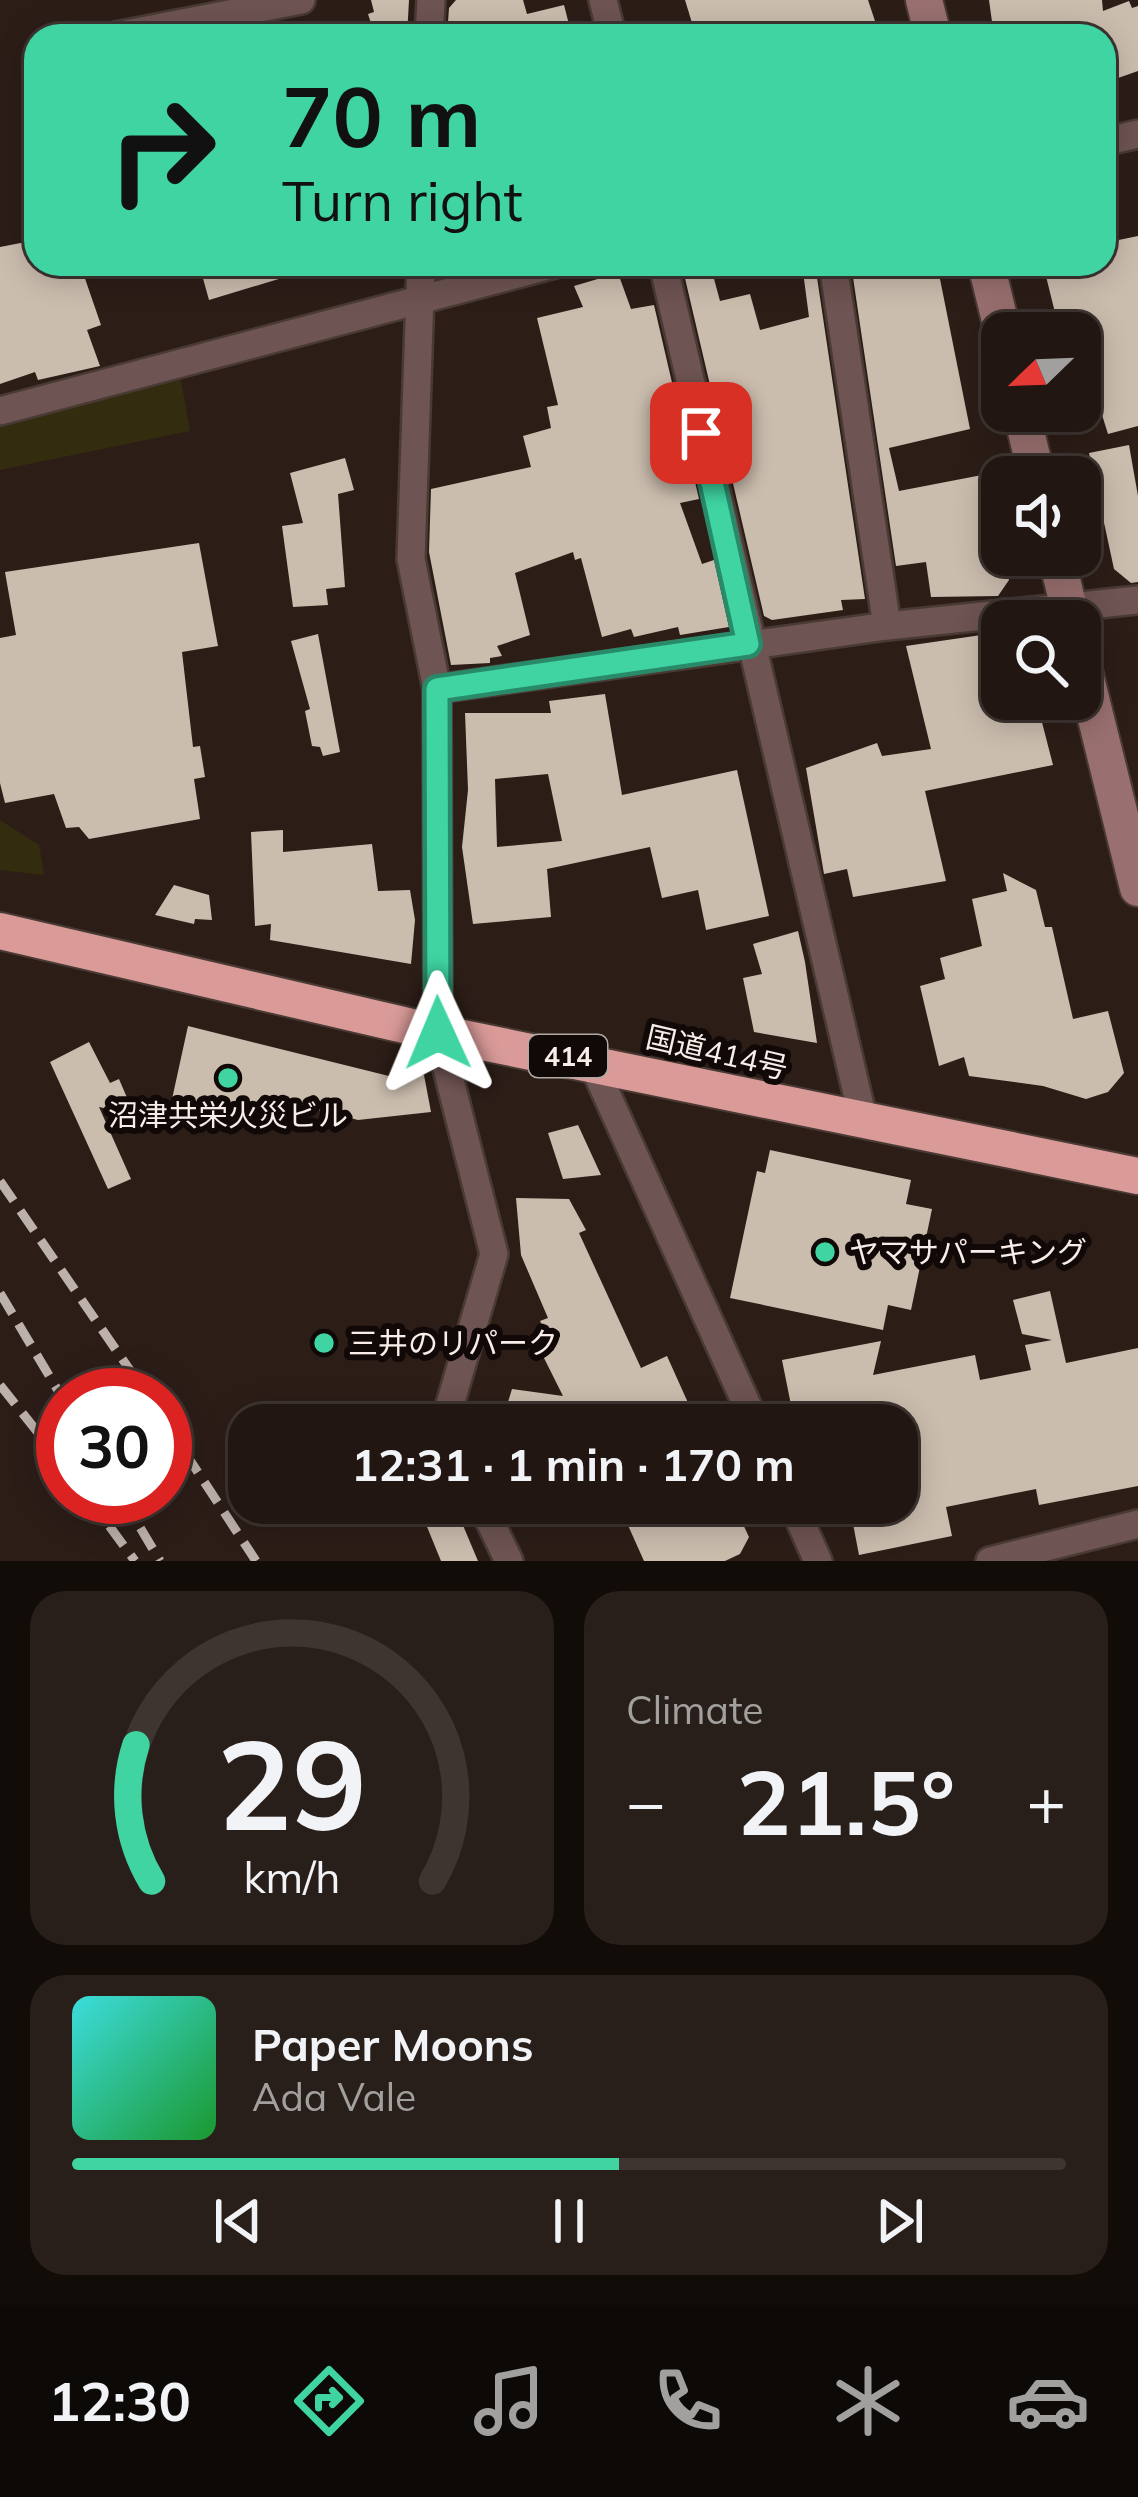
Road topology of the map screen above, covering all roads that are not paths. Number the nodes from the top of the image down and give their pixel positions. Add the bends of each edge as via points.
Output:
1 (301, 0) edge
2 (178, 24) edge
3 (420, 276) edge
4 (506, 276) edge
5 (666, 276) edge
6 (835, 276) edge
7 (989, 276) edge
8 (419, 297) junction
9 (998, 312) edge
10 (0, 411) edge
11 (1138, 600) edge
12 (1101, 608) edge
13 (981, 620) edge
14 (887, 626) junction
15 (748, 644) junction
16 (437, 689) junction
17 (1096, 720) edge
18 (1138, 888) edge
19 (0, 931) edge
20 (438, 1033) junction
21 (591, 1060) junction
22 (864, 1123) junction
23 (1138, 1176) edge
24 (450, 1404) edge
25 (747, 1404) edge
26 (491, 1524) edge
27 (801, 1524) edge
28 (1138, 1524) edge
29 (509, 1561) edge
30 (818, 1561) edge
31 (990, 1561) edge

1 - 2 street
3 - 8 street
4 - 8 street
5 - 15 street
6 - 14 street
7 - 9 street
8 - 10 street
8 - 16 street via 411,559
11 - 12 street
13 - 14 street
14 - 15 street
15 - 16 street
15 - 22 street
16 - 20 street
17 - 18 street
19 - 20 highway, 国道414号 / 414
20 - 21 highway, 国道414号 / 414
20 - 24 street via 494,1254
21 - 22 highway, 国道414号 / 414
21 - 25 street
22 - 23 highway, 国道414号 / 414
26 - 29 street
27 - 30 street
28 - 31 street

